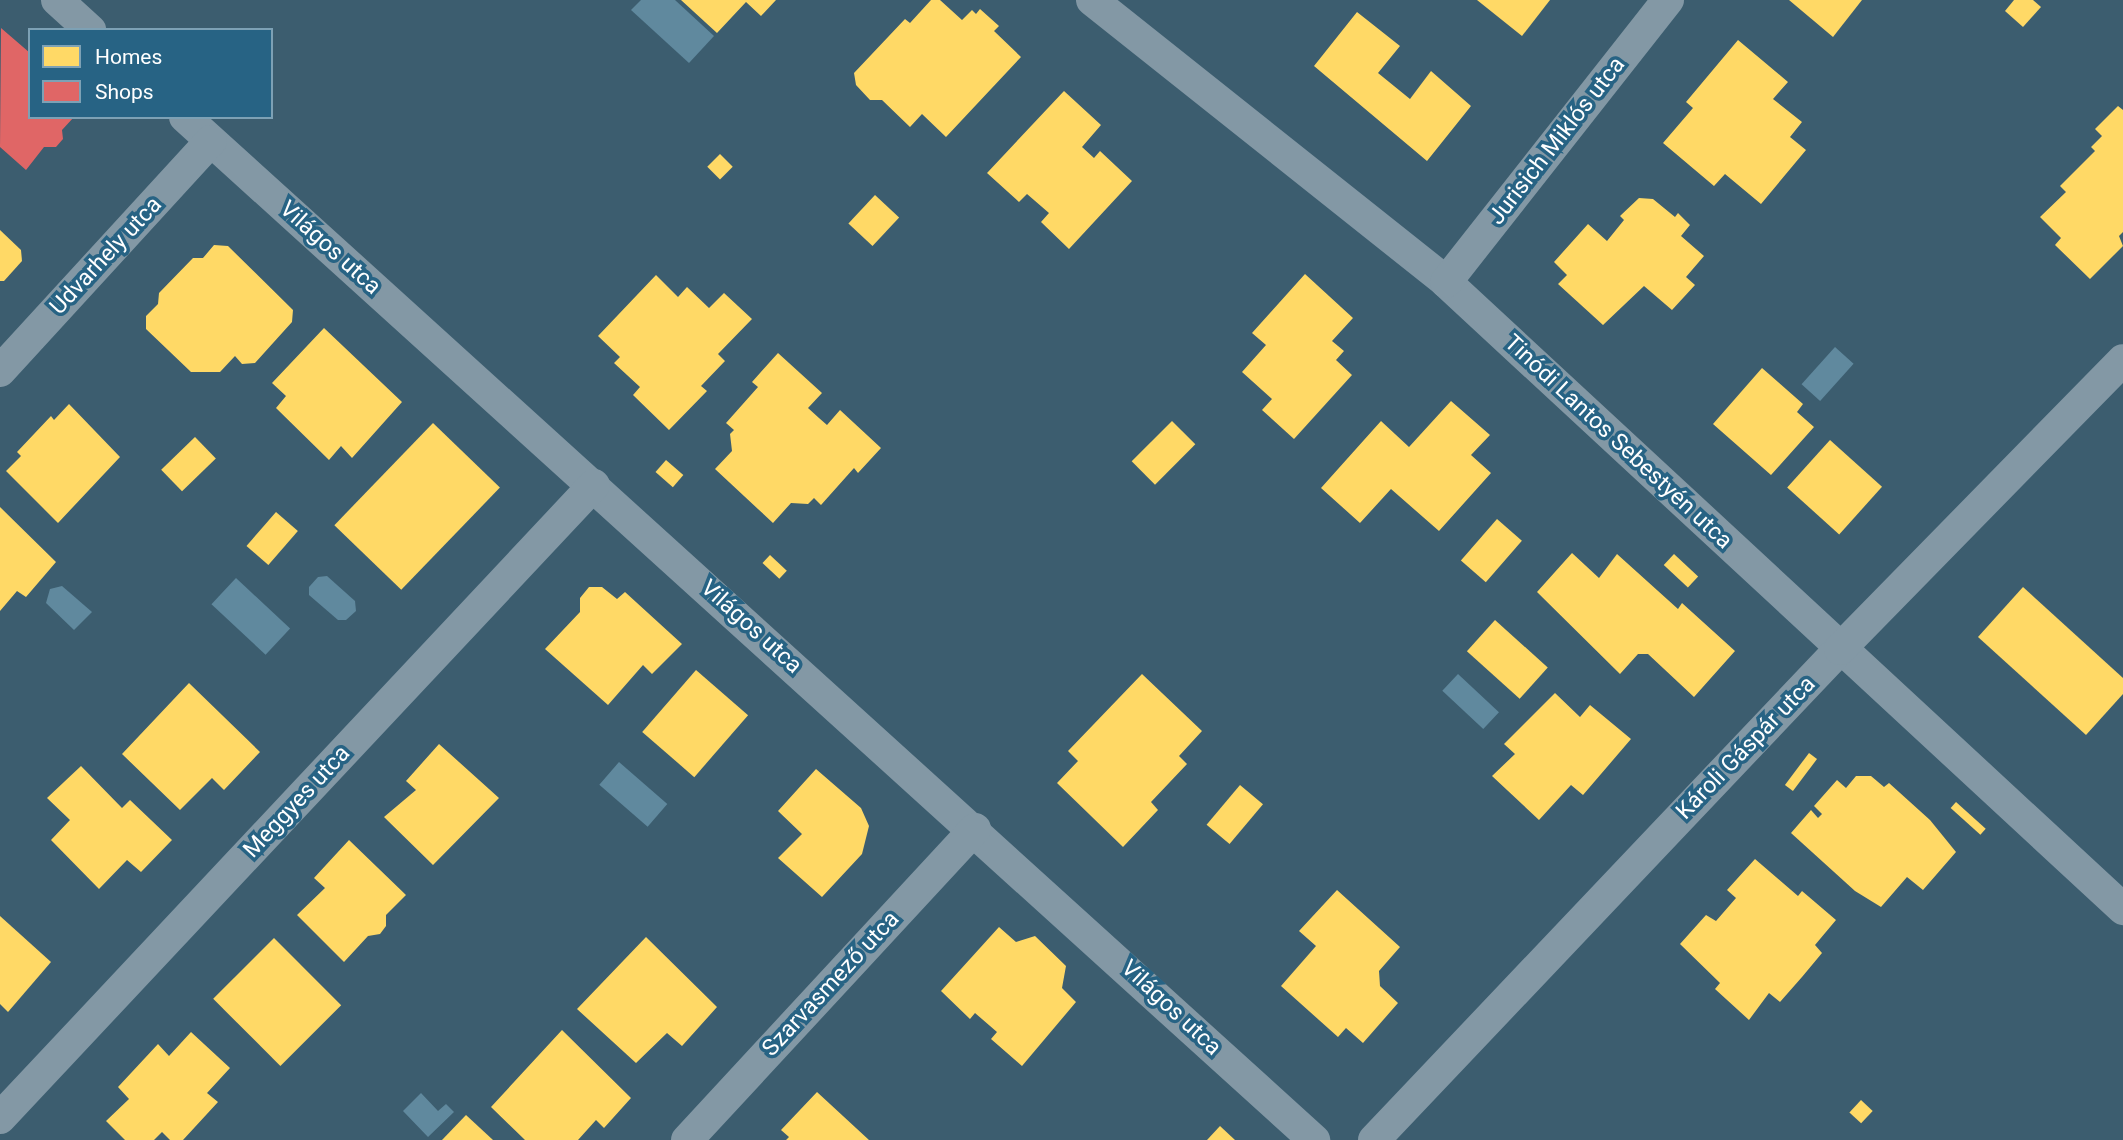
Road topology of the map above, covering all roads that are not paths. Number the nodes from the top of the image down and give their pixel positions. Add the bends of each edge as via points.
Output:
1 (57, 0) edge
2 (1092, 0) edge
3 (1668, 0) edge
4 (88, 28) edge
5 (187, 119) edge
6 (211, 141) junction
7 (1446, 282) junction
8 (2123, 360) edge
9 (0, 371) edge
10 (594, 485) junction
11 (1840, 649) junction
12 (975, 829) junction
13 (2123, 909) edge
14 (0, 1118) edge
15 (0, 1135) edge
16 (6, 1140) edge
17 (687, 1140) edge
18 (1314, 1140) edge
19 (1374, 1140) edge

1 - 4 street
2 - 7 street, Tinódi Lantos Sebestyén utca
3 - 7 street, Jurisich Miklós utca
5 - 6 street, Világos utca
6 - 9 street, Udvarhely utca
6 - 10 street, Világos utca
7 - 11 street, Tinódi Lantos Sebestyén utca
8 - 11 street, Károli Gáspár utca
10 - 12 street, Világos utca
10 - 14 street, Meggyes utca
11 - 13 street, Tinódi Lantos Sebestyén utca
11 - 19 street, Károli Gáspár utca
12 - 17 street, Szarvasmező utca
12 - 18 street, Világos utca
15 - 16 street

